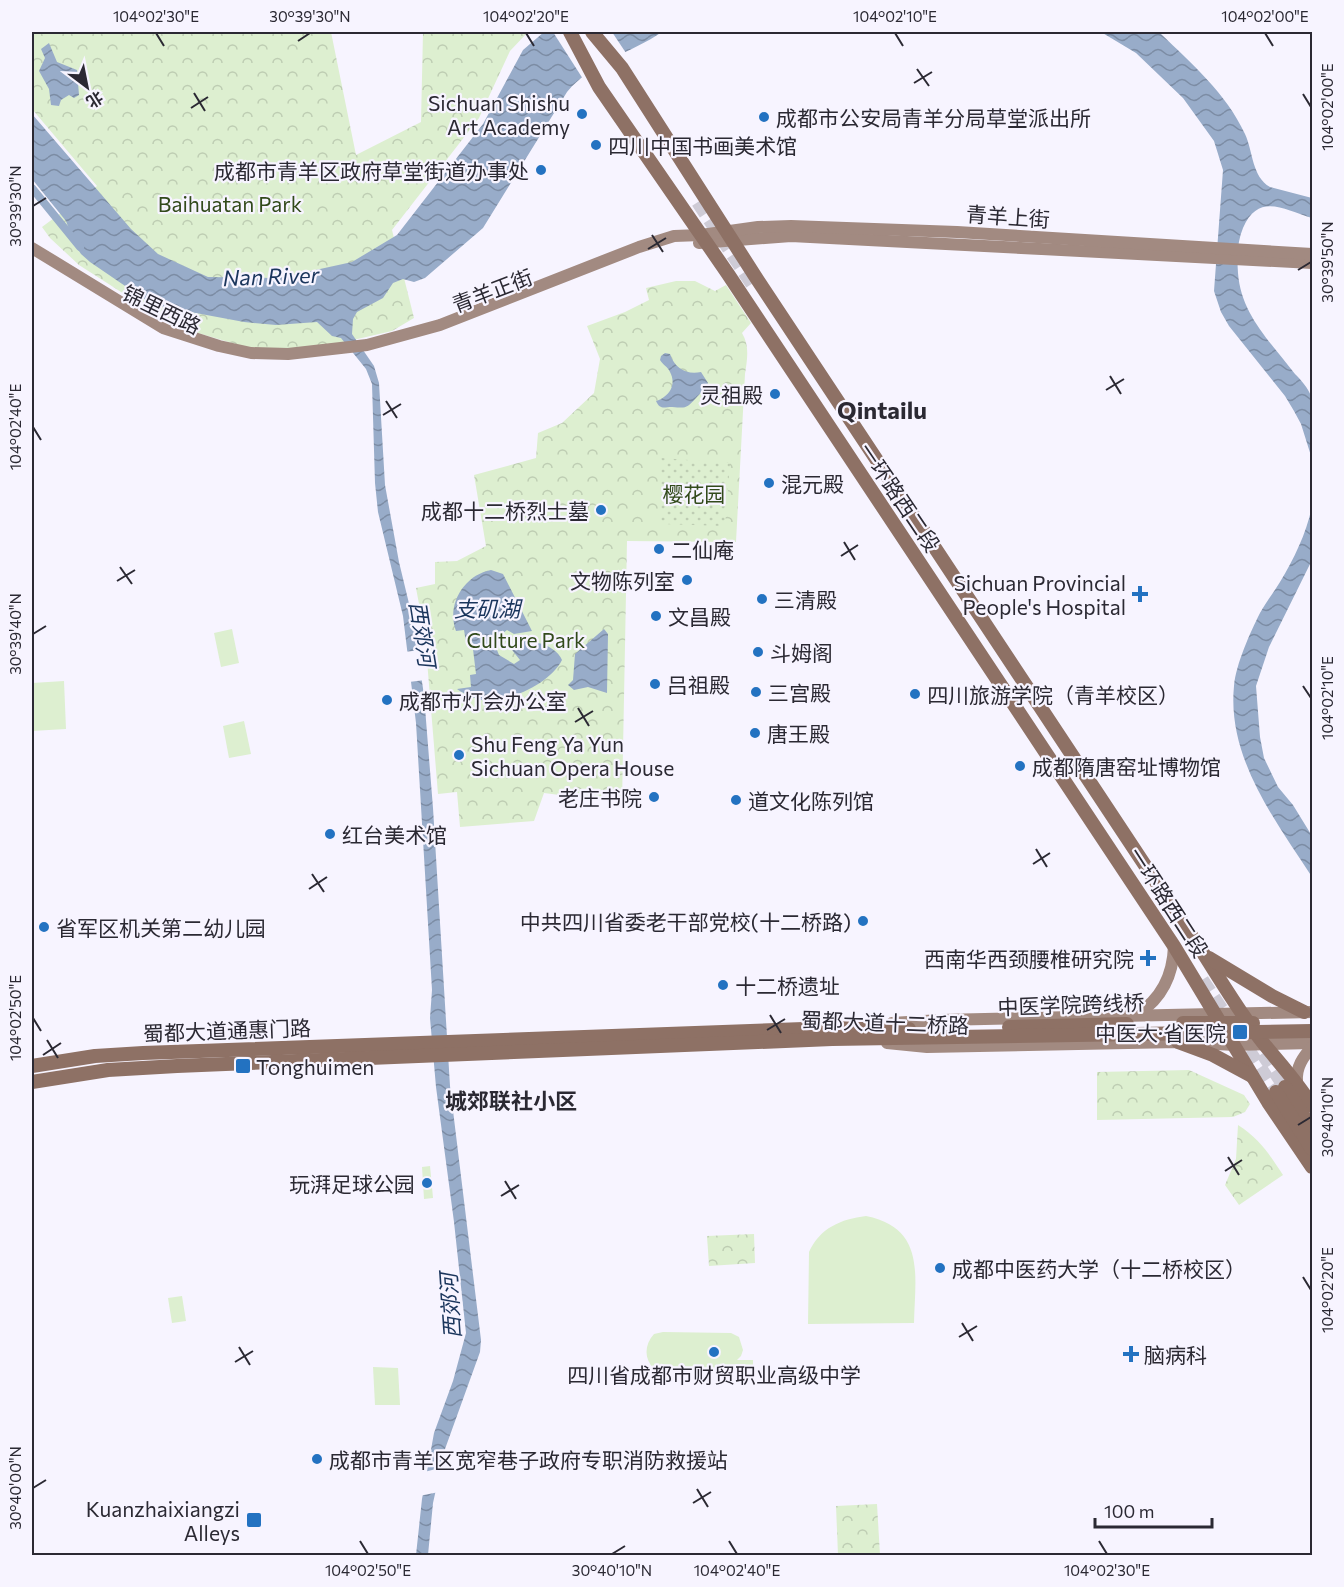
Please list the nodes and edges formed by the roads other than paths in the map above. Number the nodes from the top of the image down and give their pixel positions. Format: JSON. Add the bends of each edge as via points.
{"nodes":[{"id":1,"x":592,"y":32,"type":"edge"},
{"id":2,"x":573,"y":36,"type":"edge"},
{"id":3,"x":606,"y":71,"type":"junction"},
{"id":4,"x":694,"y":205,"type":"tunnel mouth"},
{"id":5,"x":729,"y":236,"type":"junction"},
{"id":6,"x":704,"y":239,"type":"junction"},
{"id":7,"x":32,"y":248,"type":"edge"},
{"id":8,"x":1244,"y":254,"type":"junction"},
{"id":9,"x":1312,"y":254,"type":"edge"},
{"id":10,"x":32,"y":256,"type":"edge"},
{"id":11,"x":1312,"y":263,"type":"edge"},
{"id":12,"x":288,"y":358,"type":"junction"},
{"id":13,"x":1174,"y":946,"type":"junction"},
{"id":14,"x":1205,"y":956,"type":"junction"},
{"id":15,"x":1241,"y":1013,"type":"junction"},
{"id":16,"x":1217,"y":1014,"type":"junction"},
{"id":17,"x":1134,"y":1016,"type":"junction"},
{"id":18,"x":1310,"y":1016,"type":"edge"},
{"id":19,"x":1312,"y":1031,"type":"edge"},
{"id":20,"x":832,"y":1034,"type":"junction"},
{"id":21,"x":938,"y":1034,"type":"junction"},
{"id":22,"x":1178,"y":1042,"type":"junction"},
{"id":23,"x":1234,"y":1045,"type":"junction"},
{"id":24,"x":1265,"y":1045,"type":"junction"},
{"id":25,"x":1312,"y":1045,"type":"edge"},
{"id":26,"x":425,"y":1049,"type":"junction"},
{"id":27,"x":36,"y":1067,"type":"edge"},
{"id":28,"x":1252,"y":1076,"type":"junction"},
{"id":29,"x":32,"y":1082,"type":"edge"},
{"id":30,"x":1281,"y":1091,"type":"junction"},
{"id":31,"x":1312,"y":1106,"type":"edge"},
{"id":32,"x":1312,"y":1129,"type":"edge"},
{"id":33,"x":1312,"y":1149,"type":"edge"},
{"id":34,"x":1312,"y":1167,"type":"edge"}],
"edges":[{"from":1,"to":3,"type":"main road"},
{"from":2,"to":3,"type":"main road"},
{"from":3,"to":4,"type":"main road"},
{"from":3,"to":5,"type":"main road","name":"一环路西二段"},
{"from":3,"to":6,"type":"main road","name":"一环路西二段"},
{"from":5,"to":6,"type":"main road","name":"青羊上街"},
{"from":5,"to":8,"type":"main road","name":"青羊上街"},
{"from":5,"to":14,"type":"main road","name":"一环路西二段"},
{"from":6,"to":12,"type":"main road","name":"青羊正街","via":[[674,236],[639,247],[440,325],[368,348]]},
{"from":6,"to":13,"type":"main road","name":"一环路西二段"},
{"from":7,"to":12,"type":"main road","name":"锦里西路","via":[[163,328],[219,346]]},
{"from":8,"to":9,"type":"main road","name":"青羊上街"},
{"from":8,"to":11,"type":"main road","name":"青羊上街"},
{"from":10,"to":12,"type":"main road","name":"锦里西路","via":[[172,338],[255,361]]},
{"from":13,"to":16,"type":"main road","name":"一环路西二段"},
{"from":13,"to":17,"type":"main road","via":[[1173,965],[1156,999]]},
{"from":14,"to":15,"type":"main road","name":"一环路西二段"},
{"from":14,"to":18,"type":"main road"},
{"from":15,"to":16,"type":"main road","name":"蜀都大道十二桥路"},
{"from":15,"to":18,"type":"main road","name":"蜀都大道十二桥路"},
{"from":15,"to":24,"type":"main road","name":"一环路西二段"},
{"from":16,"to":17,"type":"main road","name":"蜀都大道十二桥路"},
{"from":16,"to":23,"type":"main road","name":"一环路西二段"},
{"from":17,"to":20,"type":"main road","name":"蜀都大道十二桥路","via":[[940,1020]]},
{"from":18,"to":21,"type":"main road","name":"中医学院跨线桥"},
{"from":19,"to":21,"type":"main road","name":"中医学院跨线桥"},
{"from":20,"to":21,"type":"main road","name":"中医学院跨线桥"},
{"from":20,"to":22,"type":"main road","name":"蜀都大道十二桥路","via":[[927,1047]]},
{"from":20,"to":26,"type":"main road","name":"蜀都大道十二桥路"},
{"from":22,"to":23,"type":"main road","name":"蜀都大道十二桥路"},
{"from":22,"to":28,"type":"main road","via":[[1214,1055]]},
{"from":23,"to":24,"type":"main road","name":"蜀都大道十二桥路"},
{"from":23,"to":28,"type":"main road","name":"一环路西二段"},
{"from":24,"to":25,"type":"main road","name":"蜀都大道十二桥路"},
{"from":24,"to":30,"type":"main road","name":"一环路西二段"},
{"from":25,"to":30,"type":"main road"},
{"from":26,"to":27,"type":"main road","name":"蜀都大道通惠门路","via":[[143,1053],[95,1056]]},
{"from":26,"to":29,"type":"main road","name":"蜀都大道通惠门路","via":[[108,1070]]},
{"from":28,"to":30,"type":"main road","name":"一环路西二段"},
{"from":30,"to":31,"type":"main road"},
{"from":30,"to":32,"type":"main road"},
{"from":30,"to":33,"type":"main road"},
{"from":30,"to":34,"type":"main road"}]}
